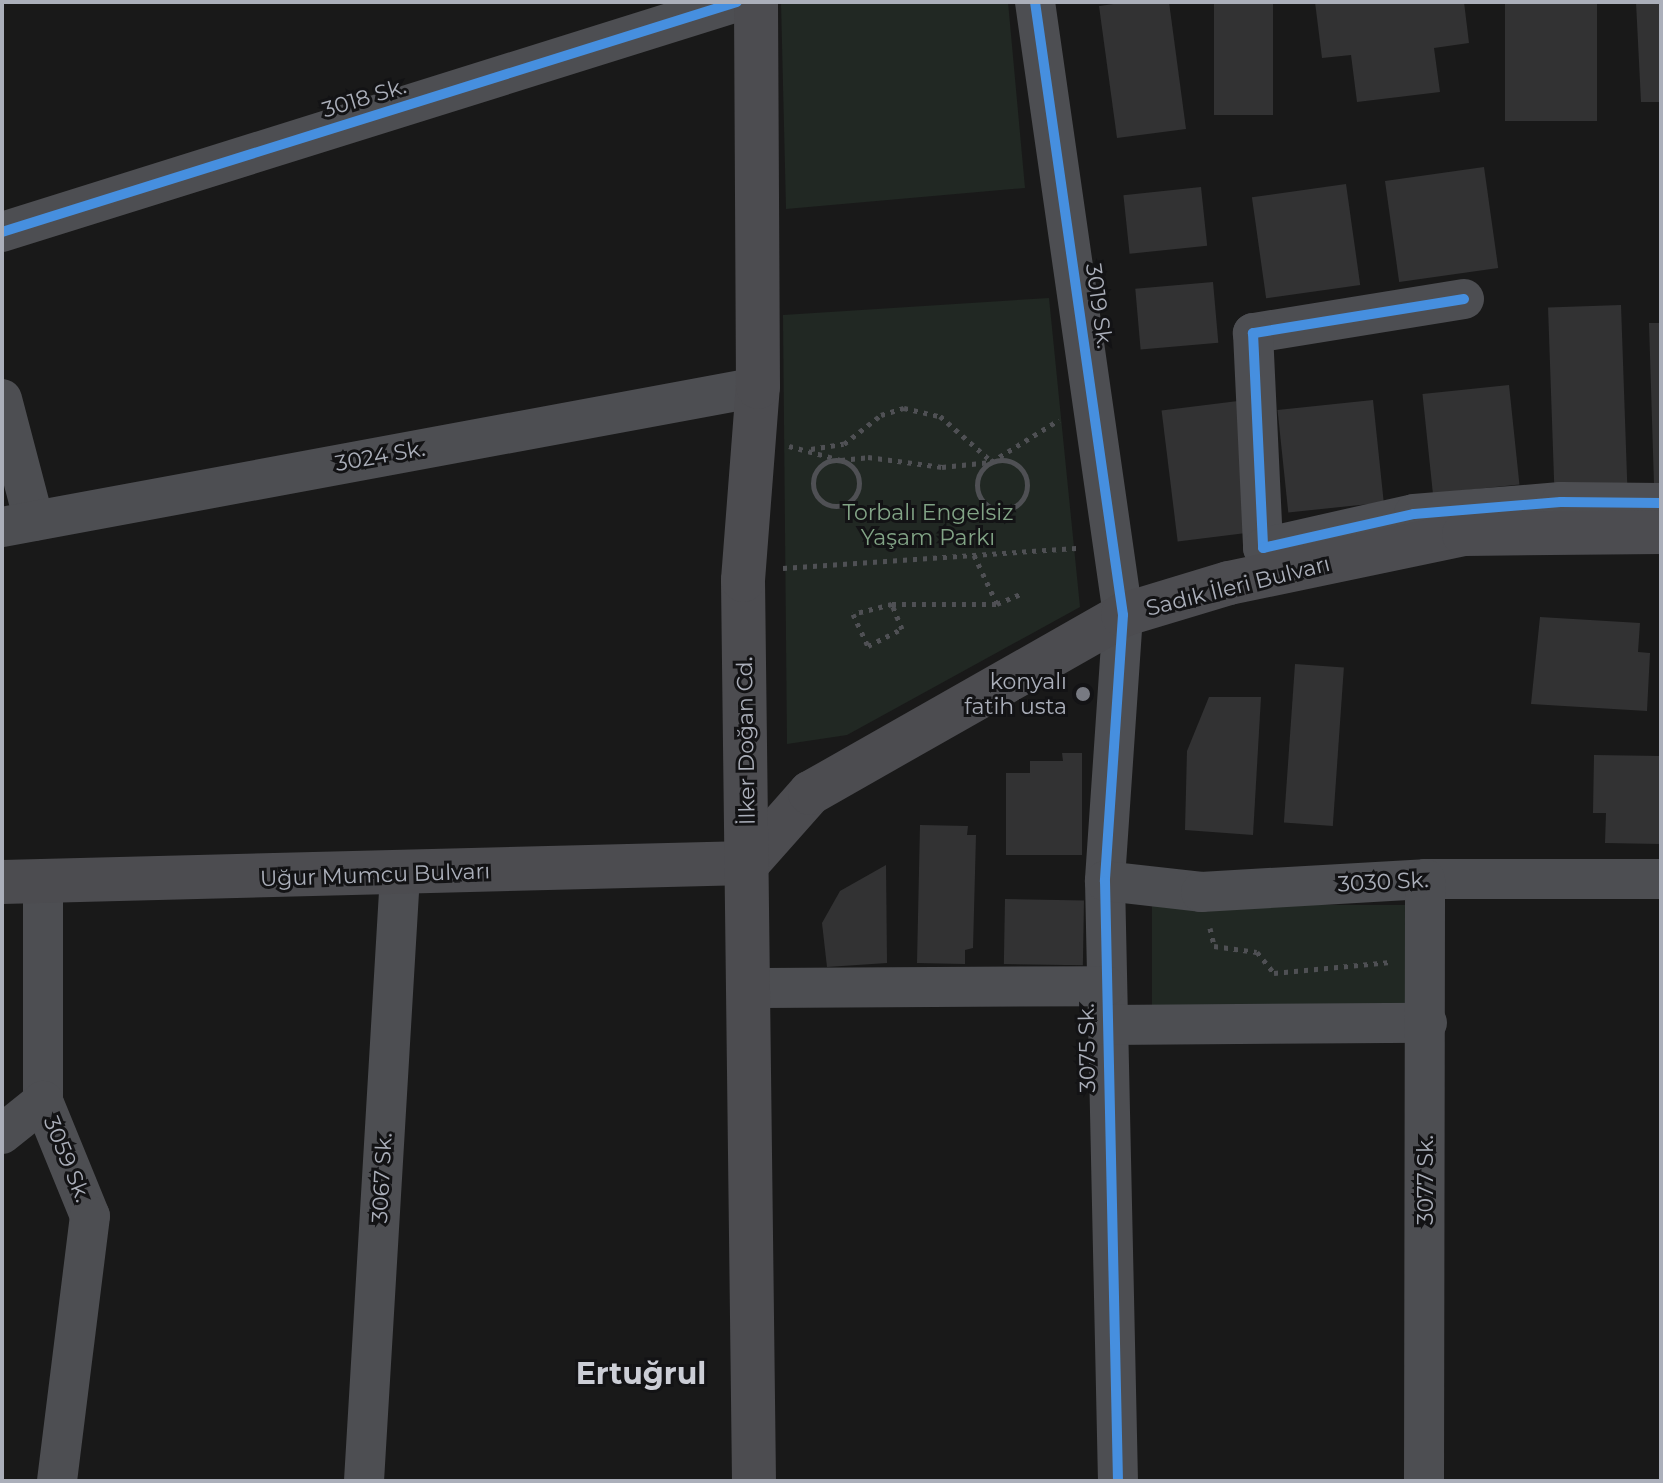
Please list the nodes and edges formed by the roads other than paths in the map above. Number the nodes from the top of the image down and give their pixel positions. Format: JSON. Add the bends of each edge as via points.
{"nodes":[{"id":1,"x":737,"y":2,"type":"edge"},
{"id":2,"x":756,"y":2,"type":"edge"},
{"id":3,"x":1035,"y":2,"type":"edge"},
{"id":4,"x":2,"y":232,"type":"edge"},
{"id":5,"x":1464,"y":299,"type":"dead end"},
{"id":6,"x":758,"y":387,"type":"junction"},
{"id":7,"x":2,"y":399,"type":"edge"},
{"id":8,"x":1661,"y":503,"type":"edge"},
{"id":9,"x":18,"y":524,"type":"edge"},
{"id":10,"x":1661,"y":532,"type":"edge"},
{"id":11,"x":1123,"y":615,"type":"junction"},
{"id":12,"x":748,"y":863,"type":"junction"},
{"id":13,"x":400,"y":875,"type":"junction"},
{"id":14,"x":1425,"y":879,"type":"junction"},
{"id":15,"x":1661,"y":879,"type":"edge"},
{"id":16,"x":1105,"y":881,"type":"junction"},
{"id":17,"x":22,"y":882,"type":"edge"},
{"id":18,"x":748,"y":988,"type":"junction"},
{"id":19,"x":1106,"y":1005,"type":"junction"},
{"id":20,"x":1427,"y":1023,"type":"junction"},
{"id":21,"x":43,"y":1101,"type":"junction"},
{"id":22,"x":2,"y":1134,"type":"edge"},
{"id":23,"x":57,"y":1481,"type":"edge"},
{"id":24,"x":364,"y":1481,"type":"edge"},
{"id":25,"x":754,"y":1481,"type":"edge"},
{"id":26,"x":1118,"y":1481,"type":"edge"},
{"id":27,"x":1424,"y":1481,"type":"edge"}],
"edges":[{"from":1,"to":4,"type":"street","name":"3018 Sk."},
{"from":2,"to":6,"type":"main road","name":"İlker Doğan Cd."},
{"from":3,"to":11,"type":"street","name":"3019 Sk."},
{"from":5,"to":8,"type":"street","via":[[1253,333],[1263,548],[1414,514],[1561,502]]},
{"from":6,"to":9,"type":"street","name":"3024 Sk."},
{"from":6,"to":12,"type":"main road","name":"İlker Doğan Cd.","via":[[743,571]]},
{"from":7,"to":9,"type":"street"},
{"from":10,"to":11,"type":"main road","name":"Sadık İleri Bulvarı","via":[[1464,534],[1229,583]]},
{"from":11,"to":12,"type":"main road","name":"Sadık İleri Bulvarı","via":[[810,793]]},
{"from":11,"to":16,"type":"street","name":"3075 Sk."},
{"from":12,"to":13,"type":"main road","name":"Uğur Mumcu Bulvarı"},
{"from":12,"to":18,"type":"main road","name":"İlker Doğan Cd."},
{"from":13,"to":17,"type":"main road","name":"Uğur Mumcu Bulvarı"},
{"from":13,"to":24,"type":"street","name":"3067 Sk."},
{"from":14,"to":15,"type":"street","name":"3030 Sk."},
{"from":14,"to":16,"type":"street","name":"3030 Sk.","via":[[1201,892]]},
{"from":14,"to":20,"type":"street","name":"3077 Sk."},
{"from":16,"to":19,"type":"street","name":"3075 Sk."},
{"from":17,"to":21,"type":"street","name":"3059 Sk."},
{"from":18,"to":19,"type":"street"},
{"from":18,"to":25,"type":"main road","name":"İlker Doğan Cd."},
{"from":19,"to":20,"type":"street"},
{"from":19,"to":26,"type":"street","name":"3075 Sk."},
{"from":20,"to":27,"type":"street","name":"3077 Sk."},
{"from":21,"to":22,"type":"street","via":[[15,1130]]},
{"from":21,"to":23,"type":"street","name":"3059 Sk.","via":[[90,1216]]}]}
